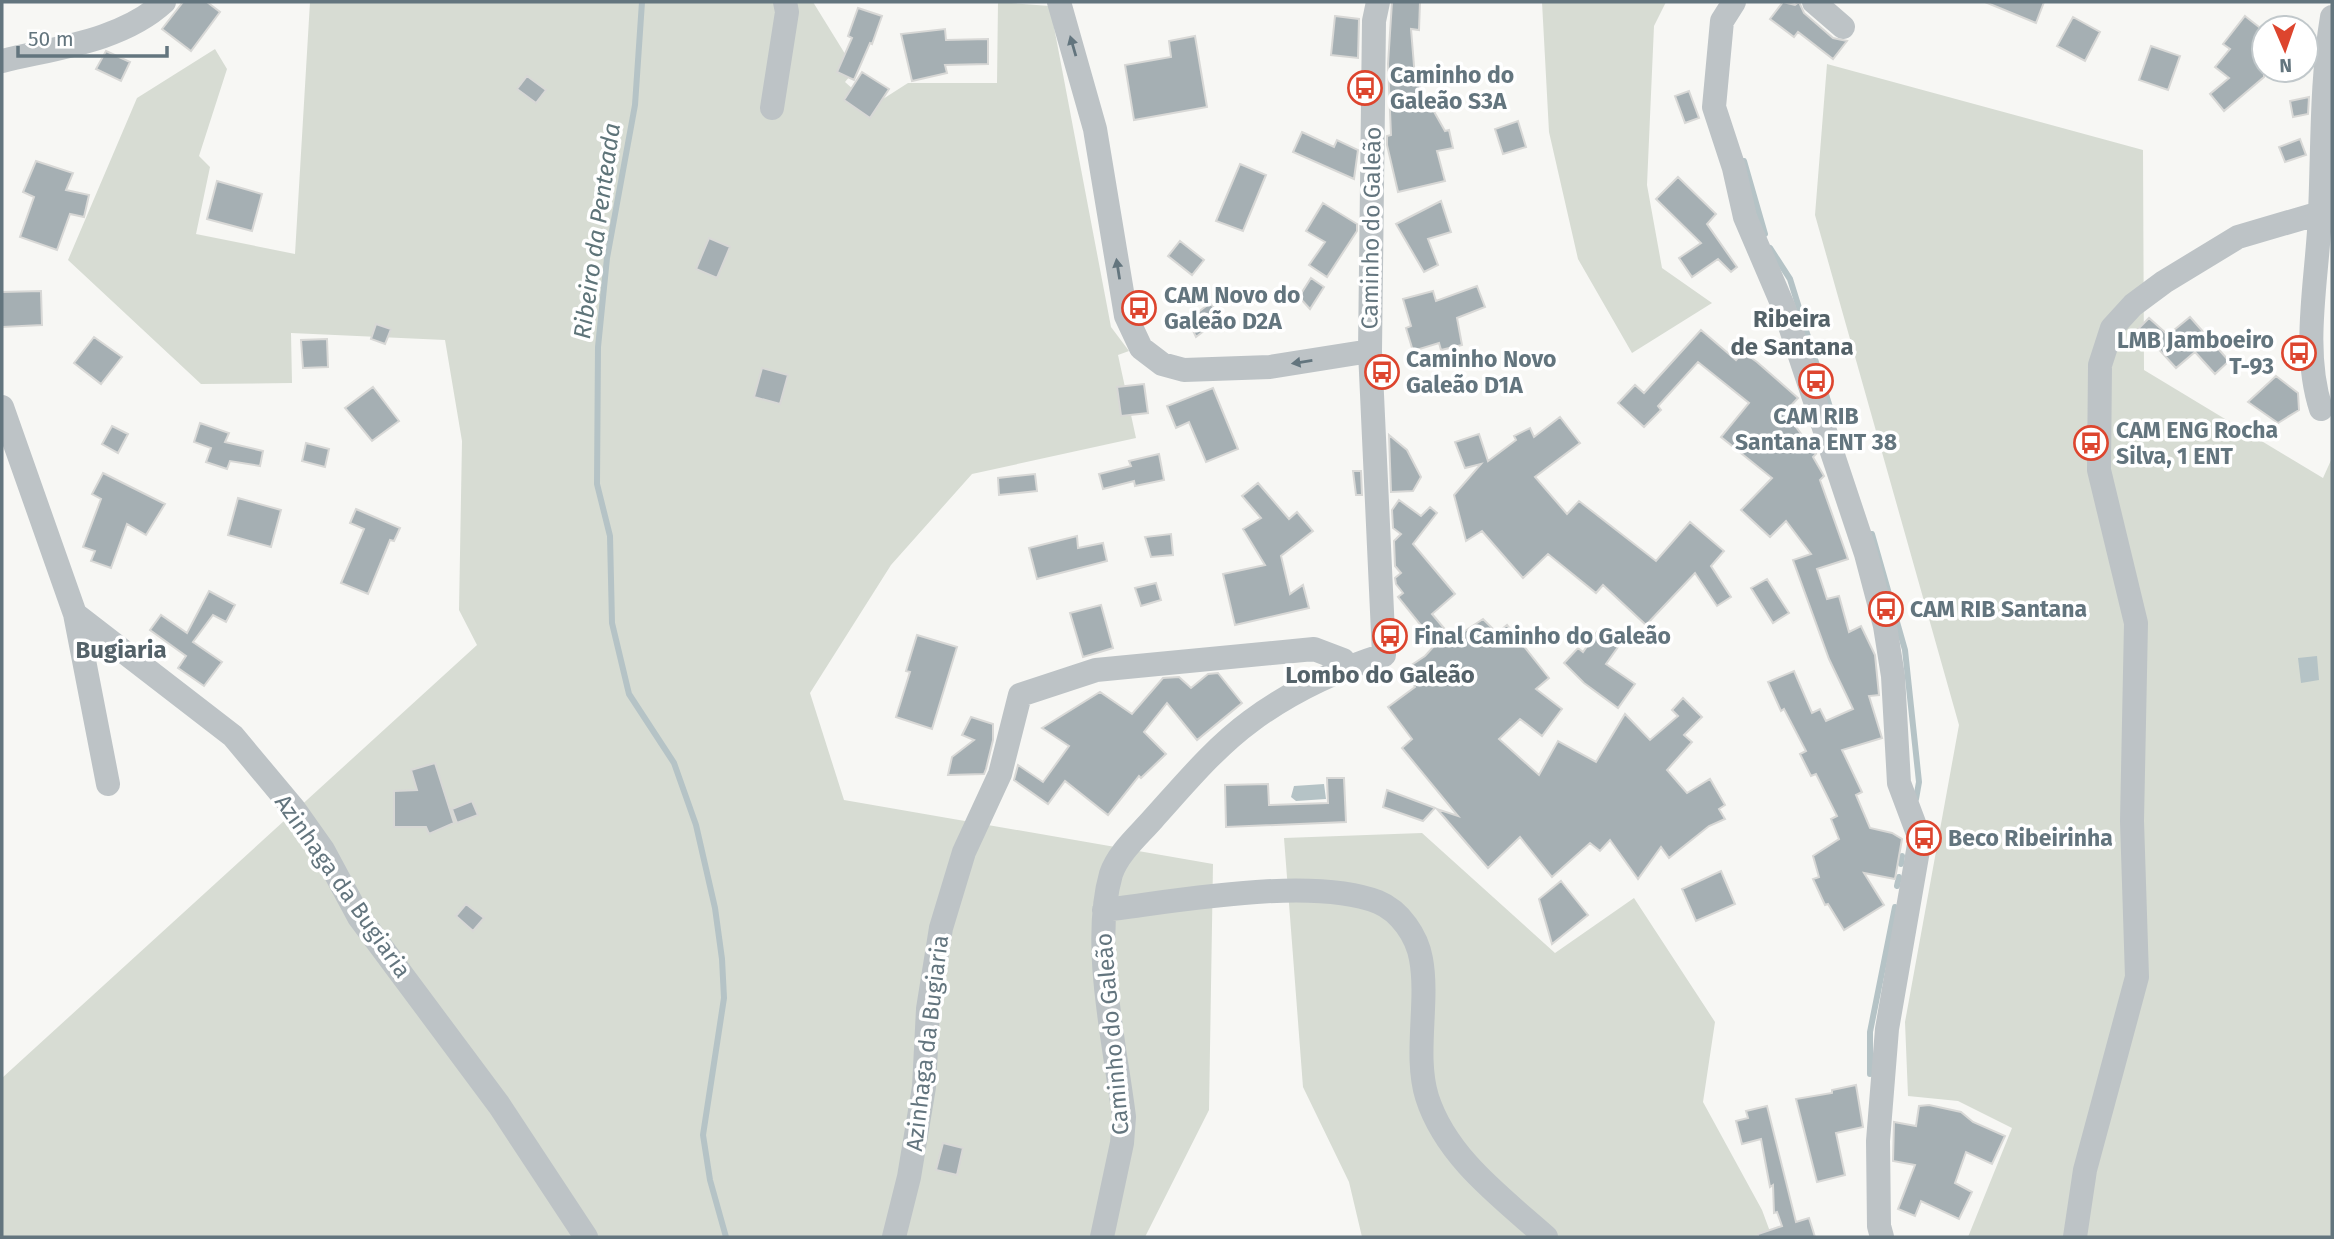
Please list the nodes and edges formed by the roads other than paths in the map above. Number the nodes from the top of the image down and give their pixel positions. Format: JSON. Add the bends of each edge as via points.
{"nodes":[{"id":1,"x":164,"y":2,"type":"edge"},
{"id":2,"x":785,"y":2,"type":"edge"},
{"id":3,"x":1059,"y":2,"type":"edge"},
{"id":4,"x":1378,"y":2,"type":"edge"},
{"id":5,"x":1734,"y":2,"type":"edge"},
{"id":6,"x":1814,"y":2,"type":"edge"},
{"id":7,"x":2332,"y":17,"type":"edge"},
{"id":8,"x":1843,"y":27,"type":"dead end"},
{"id":9,"x":2,"y":61,"type":"edge"},
{"id":10,"x":772,"y":108,"type":"dead end"},
{"id":11,"x":2320,"y":213,"type":"junction"},
{"id":12,"x":1370,"y":351,"type":"junction"},
{"id":13,"x":2,"y":407,"type":"edge"},
{"id":14,"x":2321,"y":409,"type":"dead end"},
{"id":15,"x":75,"y":614,"type":"junction"},
{"id":16,"x":1346,"y":667,"type":"junction"},
{"id":17,"x":108,"y":784,"type":"dead end"},
{"id":18,"x":1104,"y":909,"type":"junction"},
{"id":19,"x":586,"y":1237,"type":"edge"},
{"id":20,"x":894,"y":1237,"type":"edge"},
{"id":21,"x":1102,"y":1237,"type":"edge"},
{"id":22,"x":1546,"y":1237,"type":"edge"},
{"id":23,"x":1882,"y":1237,"type":"edge"},
{"id":24,"x":2075,"y":1237,"type":"edge"}],
"edges":[{"from":1,"to":9,"type":"street","via":[[126,26],[86,41]]},
{"from":2,"to":10,"type":"street"},
{"from":12,"to":3,"type":"street","one_way":true,"via":[[1269,367],[1184,370],[1162,365],[1141,348],[1126,316],[1095,129]]},
{"from":4,"to":12,"type":"street","name":"Caminho do Galeão","via":[[1373,35]]},
{"from":5,"to":23,"type":"street","via":[[1722,20],[1714,107],[1745,217],[1784,308],[1866,554],[1885,626],[1899,783],[1920,839],[1887,1029],[1878,1141]]},
{"from":6,"to":8,"type":"street"},
{"from":7,"to":11,"type":"street","via":[[2322,95]]},
{"from":11,"to":14,"type":"street","via":[[2312,348],[2313,383]]},
{"from":11,"to":24,"type":"street","via":[[2238,237],[2164,282],[2112,328],[2100,365],[2099,470],[2136,623],[2132,821],[2137,977],[2085,1170]]},
{"from":12,"to":16,"type":"street","name":"Caminho do Galeão","via":[[1384,655]]},
{"from":13,"to":15,"type":"street"},
{"from":15,"to":17,"type":"street"},
{"from":15,"to":19,"type":"street","name":"Azinhaga da Bugiaria","via":[[233,736],[294,809],[323,850],[359,917],[499,1105]]},
{"from":16,"to":18,"type":"street","name":"Caminho do Galeão","via":[[1251,720],[1227,741],[1127,849],[1112,871]]},
{"from":16,"to":20,"type":"street","name":"Azinhaga da Bugiaria","via":[[1343,660],[1314,649],[1096,670],[1020,695],[1000,774],[964,852],[941,928],[928,1009],[924,1087]]},
{"from":18,"to":21,"type":"street","name":"Caminho do Galeão","via":[[1104,957],[1124,1116]]},
{"from":18,"to":22,"type":"street","via":[[1318,891],[1345,892],[1381,903],[1408,925],[1421,958],[1426,1095],[1442,1130],[1492,1190]]}]}
